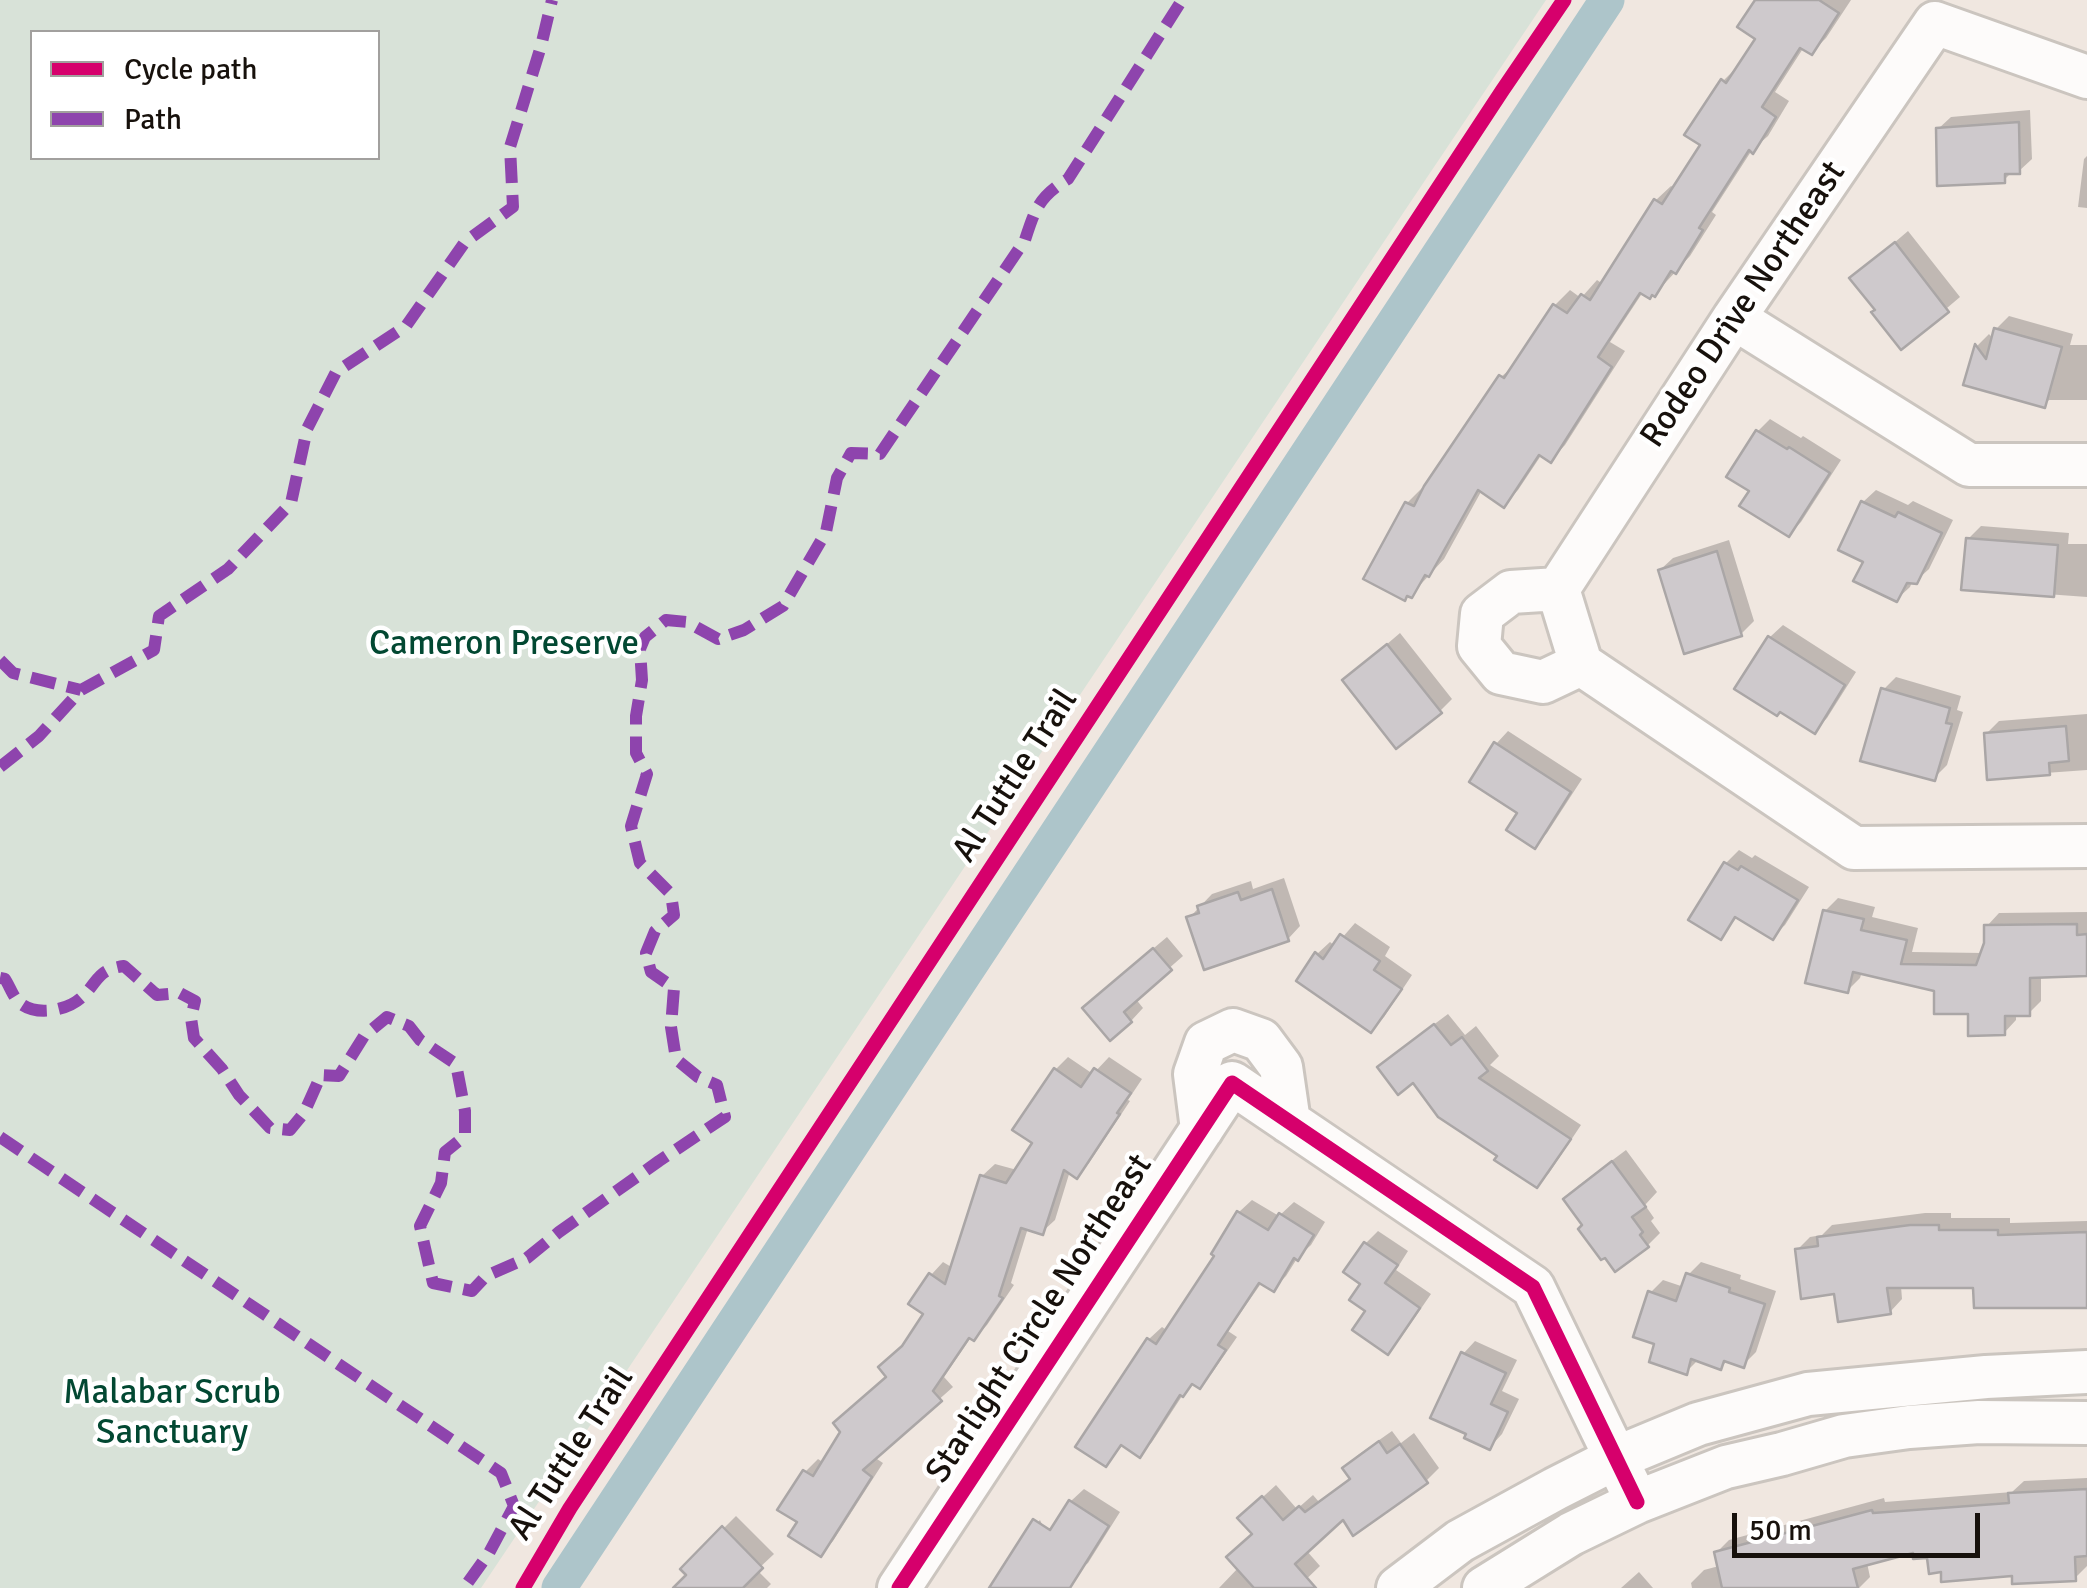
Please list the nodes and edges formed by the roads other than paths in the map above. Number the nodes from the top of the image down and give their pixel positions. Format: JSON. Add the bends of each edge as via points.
{"nodes":[{"id":1,"x":1932,"y":12,"type":"edge"},
{"id":2,"x":2087,"y":77,"type":"edge"},
{"id":3,"x":1734,"y":318,"type":"junction"},
{"id":4,"x":2087,"y":465,"type":"edge"},
{"id":5,"x":1558,"y":589,"type":"junction"},
{"id":6,"x":1581,"y":664,"type":"junction"},
{"id":7,"x":2087,"y":846,"type":"edge"},
{"id":8,"x":1289,"y":1122,"type":"junction"},
{"id":9,"x":1202,"y":1128,"type":"junction"},
{"id":10,"x":2084,"y":1372,"type":"edge"},
{"id":11,"x":2084,"y":1423,"type":"edge"},
{"id":12,"x":1616,"y":1458,"type":"junction"},
{"id":13,"x":1637,"y":1502,"type":"junction"},
{"id":14,"x":898,"y":1588,"type":"edge"},
{"id":15,"x":1398,"y":1588,"type":"edge"},
{"id":16,"x":1484,"y":1588,"type":"edge"}],
"edges":[{"from":1,"to":2,"type":"street"},
{"from":1,"to":3,"type":"street","name":"Rodeo Drive Northeast"},
{"from":3,"to":4,"type":"street","via":[[1969,464]]},
{"from":3,"to":5,"type":"street","name":"Rodeo Drive Northeast"},
{"from":5,"to":6,"type":"street"},
{"from":5,"to":6,"type":"street","via":[[1511,592],[1482,614],[1479,646],[1501,673],[1543,682]]},
{"from":6,"to":7,"type":"street","via":[[1854,848]]},
{"from":8,"to":9,"type":"street","name":"Starlight Circle Northeast","via":[[1232,1083]]},
{"from":8,"to":9,"type":"street","via":[[1281,1066],[1261,1040],[1233,1030],[1206,1043],[1195,1074]]},
{"from":8,"to":12,"type":"street","via":[[1532,1287]]},
{"from":9,"to":14,"type":"street","name":"Starlight Circle Northeast"},
{"from":10,"to":11,"type":"street"},
{"from":10,"to":12,"type":"street","via":[[1808,1394],[1698,1424]]},
{"from":11,"to":13,"type":"street","via":[[1978,1422],[1844,1436],[1726,1466]]},
{"from":12,"to":13,"type":"street"},
{"from":12,"to":15,"type":"street","via":[[1460,1541]]},
{"from":13,"to":16,"type":"street"}]}
